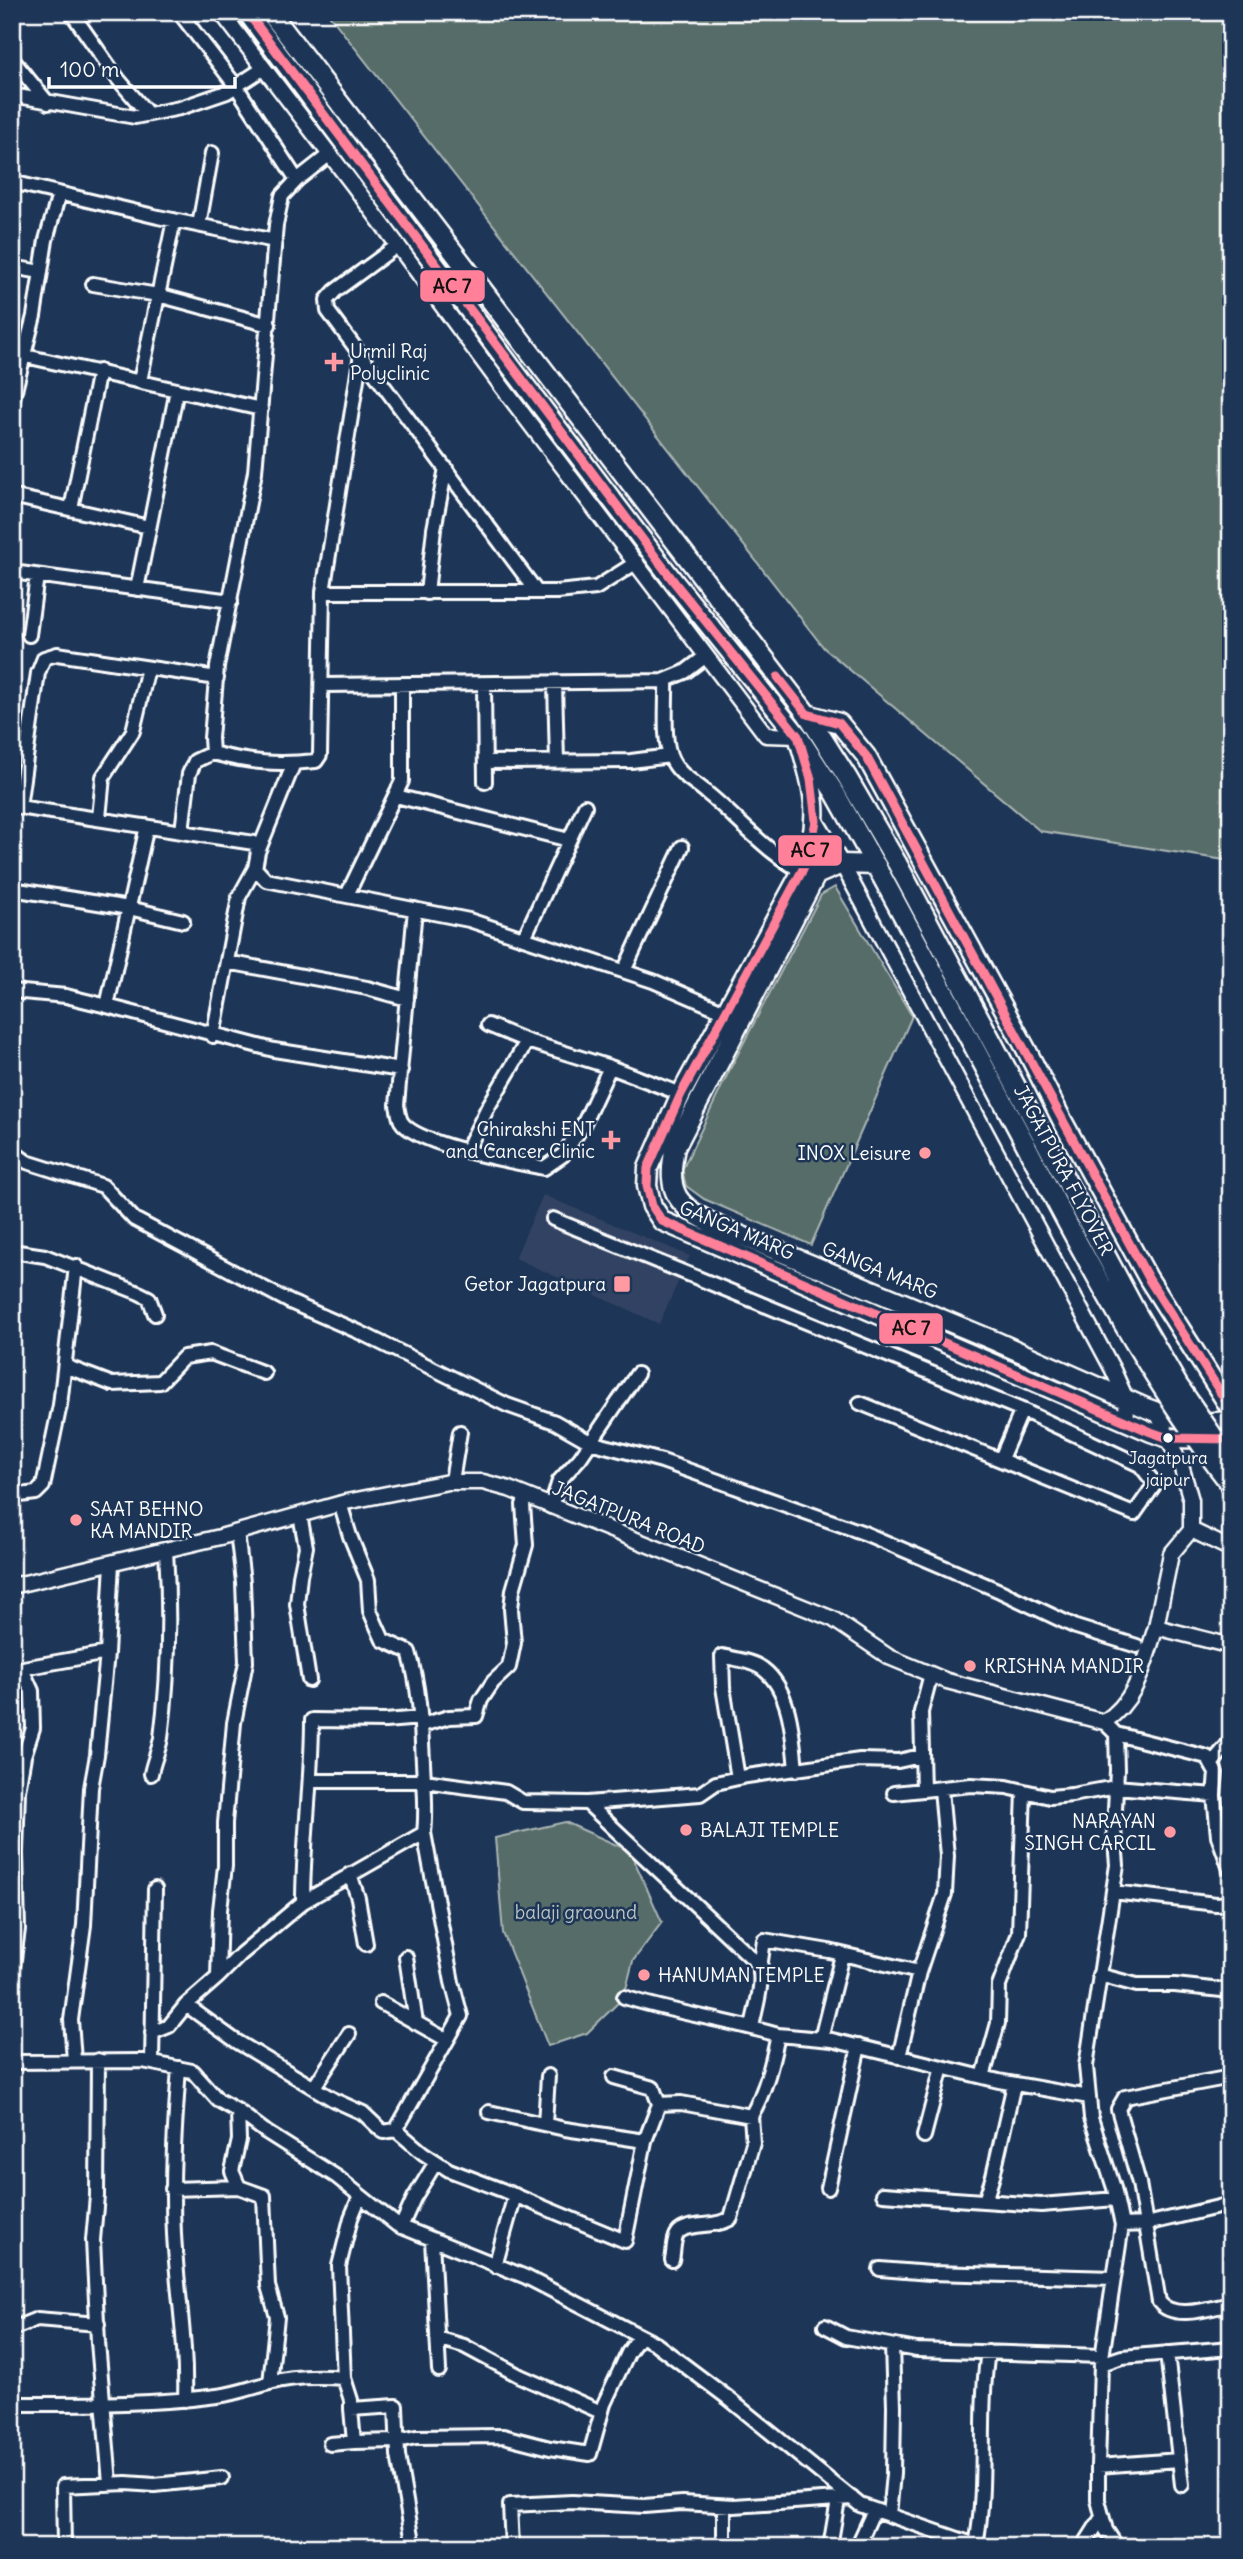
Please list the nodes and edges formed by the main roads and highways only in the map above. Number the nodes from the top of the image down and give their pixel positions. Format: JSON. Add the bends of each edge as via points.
{"nodes":[{"id":1,"x":247,"y":12,"type":"edge"},
{"id":2,"x":270,"y":12,"type":"edge"},
{"id":3,"x":807,"y":714,"type":"junction"},
{"id":4,"x":797,"y":736,"type":"junction"},
{"id":5,"x":878,"y":870,"type":"junction"},
{"id":6,"x":809,"y":873,"type":"junction"},
{"id":7,"x":733,"y":1016,"type":"junction"},
{"id":8,"x":1227,"y":1417,"type":"edge"},
{"id":9,"x":1231,"y":1439,"type":"edge"},
{"id":10,"x":1231,"y":1462,"type":"edge"},
{"id":11,"x":1231,"y":1485,"type":"edge"}],
"edges":[{"from":1,"to":4,"type":"main road","name":"JAGATPURA FLYOVER","via":[[500,353]]},
{"from":2,"to":3,"type":"main road","name":"JAGATPURA FLYOVER"},
{"from":3,"to":8,"type":"main road","via":[[839,723],[866,756]]},
{"from":3,"to":10,"type":"main road","name":"JAGATPURA FLYOVER","bridge":true,"via":[[897,863],[1136,1312],[1178,1385]]},
{"from":4,"to":5,"type":"main road","name":"JAGATPURA FLYOVER"},
{"from":4,"to":6,"type":"main road","via":[[816,821]]},
{"from":5,"to":6,"type":"main road","via":[[842,864]]},
{"from":5,"to":11,"type":"main road","name":"JAGATPURA FLYOVER","bridge":true,"via":[[1134,1343]]},
{"from":6,"to":7,"type":"main road","name":"GANGA MARG"},
{"from":7,"to":8,"type":"main road","name":"GANGA MARG","via":[[675,1148],[674,1193],[691,1213],[1157,1412],[1171,1417]]},
{"from":7,"to":9,"type":"main road","name":"GANGA MARG","via":[[681,1094],[648,1168],[652,1206],[662,1221],[1127,1422],[1168,1437]]},
{"from":8,"to":9,"type":"main road"}]}
